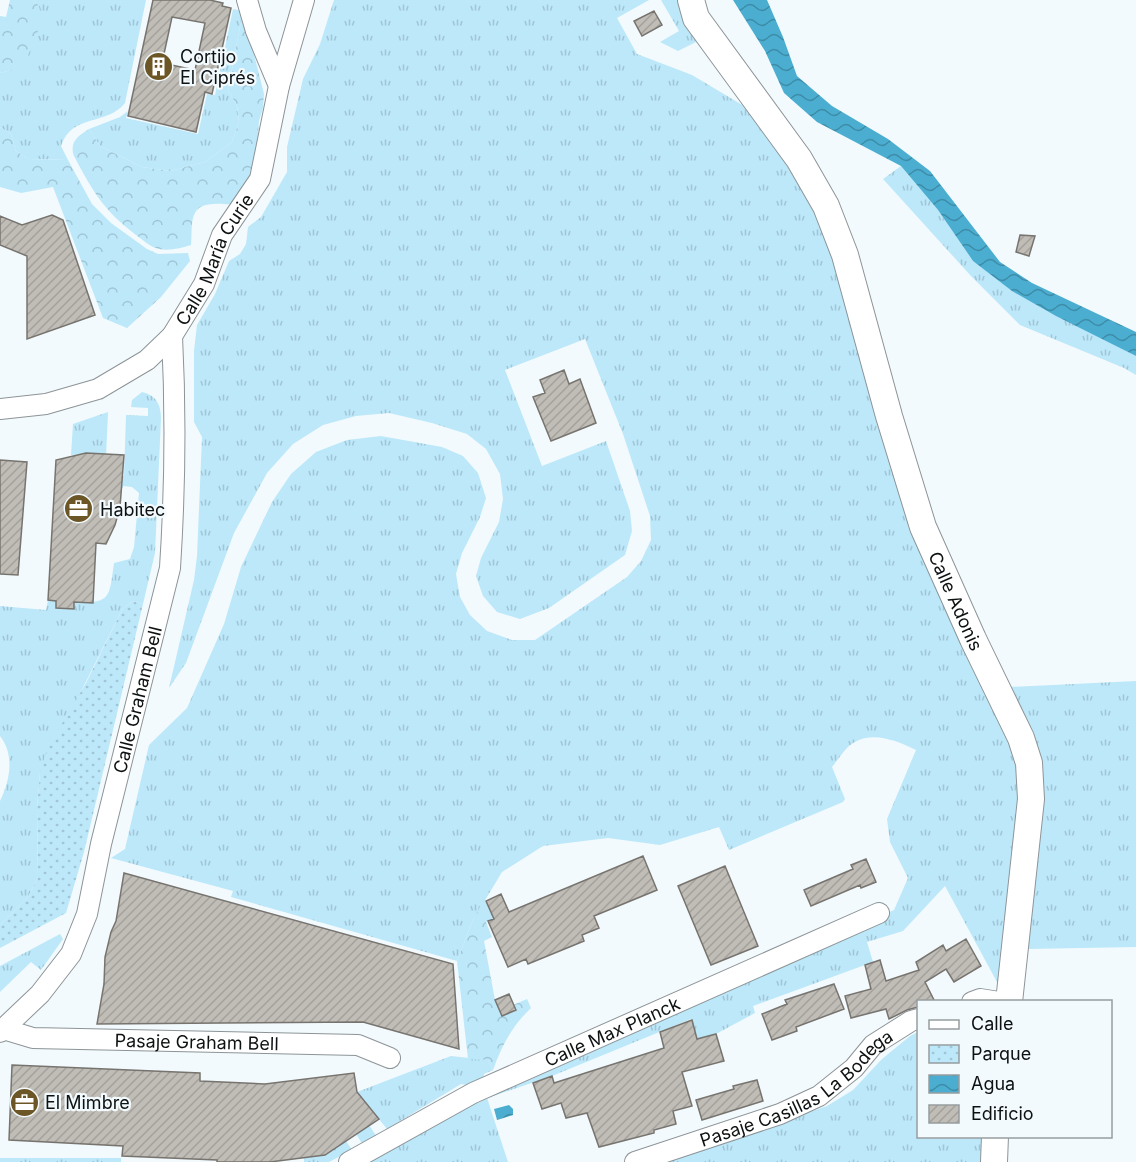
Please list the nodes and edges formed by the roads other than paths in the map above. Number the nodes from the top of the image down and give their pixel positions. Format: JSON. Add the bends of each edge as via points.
{"nodes":[{"id":1,"x":247,"y":0,"type":"edge"},
{"id":2,"x":304,"y":0,"type":"edge"},
{"id":3,"x":691,"y":0,"type":"edge"},
{"id":4,"x":279,"y":86,"type":"junction"},
{"id":5,"x":172,"y":336,"type":"junction"},
{"id":6,"x":0,"y":410,"type":"edge"},
{"id":7,"x":879,"y":913,"type":"dead end"},
{"id":8,"x":1009,"y":1000,"type":"edge"},
{"id":9,"x":917,"y":1019,"type":"edge"},
{"id":10,"x":2,"y":1030,"type":"edge"},
{"id":11,"x":390,"y":1058,"type":"dead end"},
{"id":12,"x":995,"y":1138,"type":"edge"},
{"id":13,"x":350,"y":1162,"type":"edge"},
{"id":14,"x":635,"y":1162,"type":"edge"},
{"id":15,"x":994,"y":1162,"type":"edge"}],
"edges":[{"from":1,"to":4,"type":"street"},
{"from":2,"to":4,"type":"street","name":"Calle María Curie"},
{"from":3,"to":8,"type":"main road","name":"Calle Adonis","via":[[696,18],[799,159],[826,206],[845,255],[923,527],[1029,763],[1031,799]]},
{"from":4,"to":5,"type":"street","name":"Calle María Curie","via":[[260,179],[222,235],[204,284]]},
{"from":5,"to":6,"type":"street","name":"Calle María Curie","via":[[147,360],[98,389],[46,404]]},
{"from":5,"to":10,"type":"street","name":"Calle Graham Bell","via":[[175,402],[170,568],[87,914],[71,954],[40,994]]},
{"from":7,"to":13,"type":"street","name":"Calle Max Planck","via":[[473,1093]]},
{"from":9,"to":14,"type":"street","name":"Pasaje Casillas La Bodega","via":[[873,1046],[854,1068],[819,1096],[780,1114]]},
{"from":10,"to":11,"type":"street","name":"Pasaje Graham Bell","via":[[33,1038],[358,1045]]},
{"from":12,"to":15,"type":"main road"}]}
